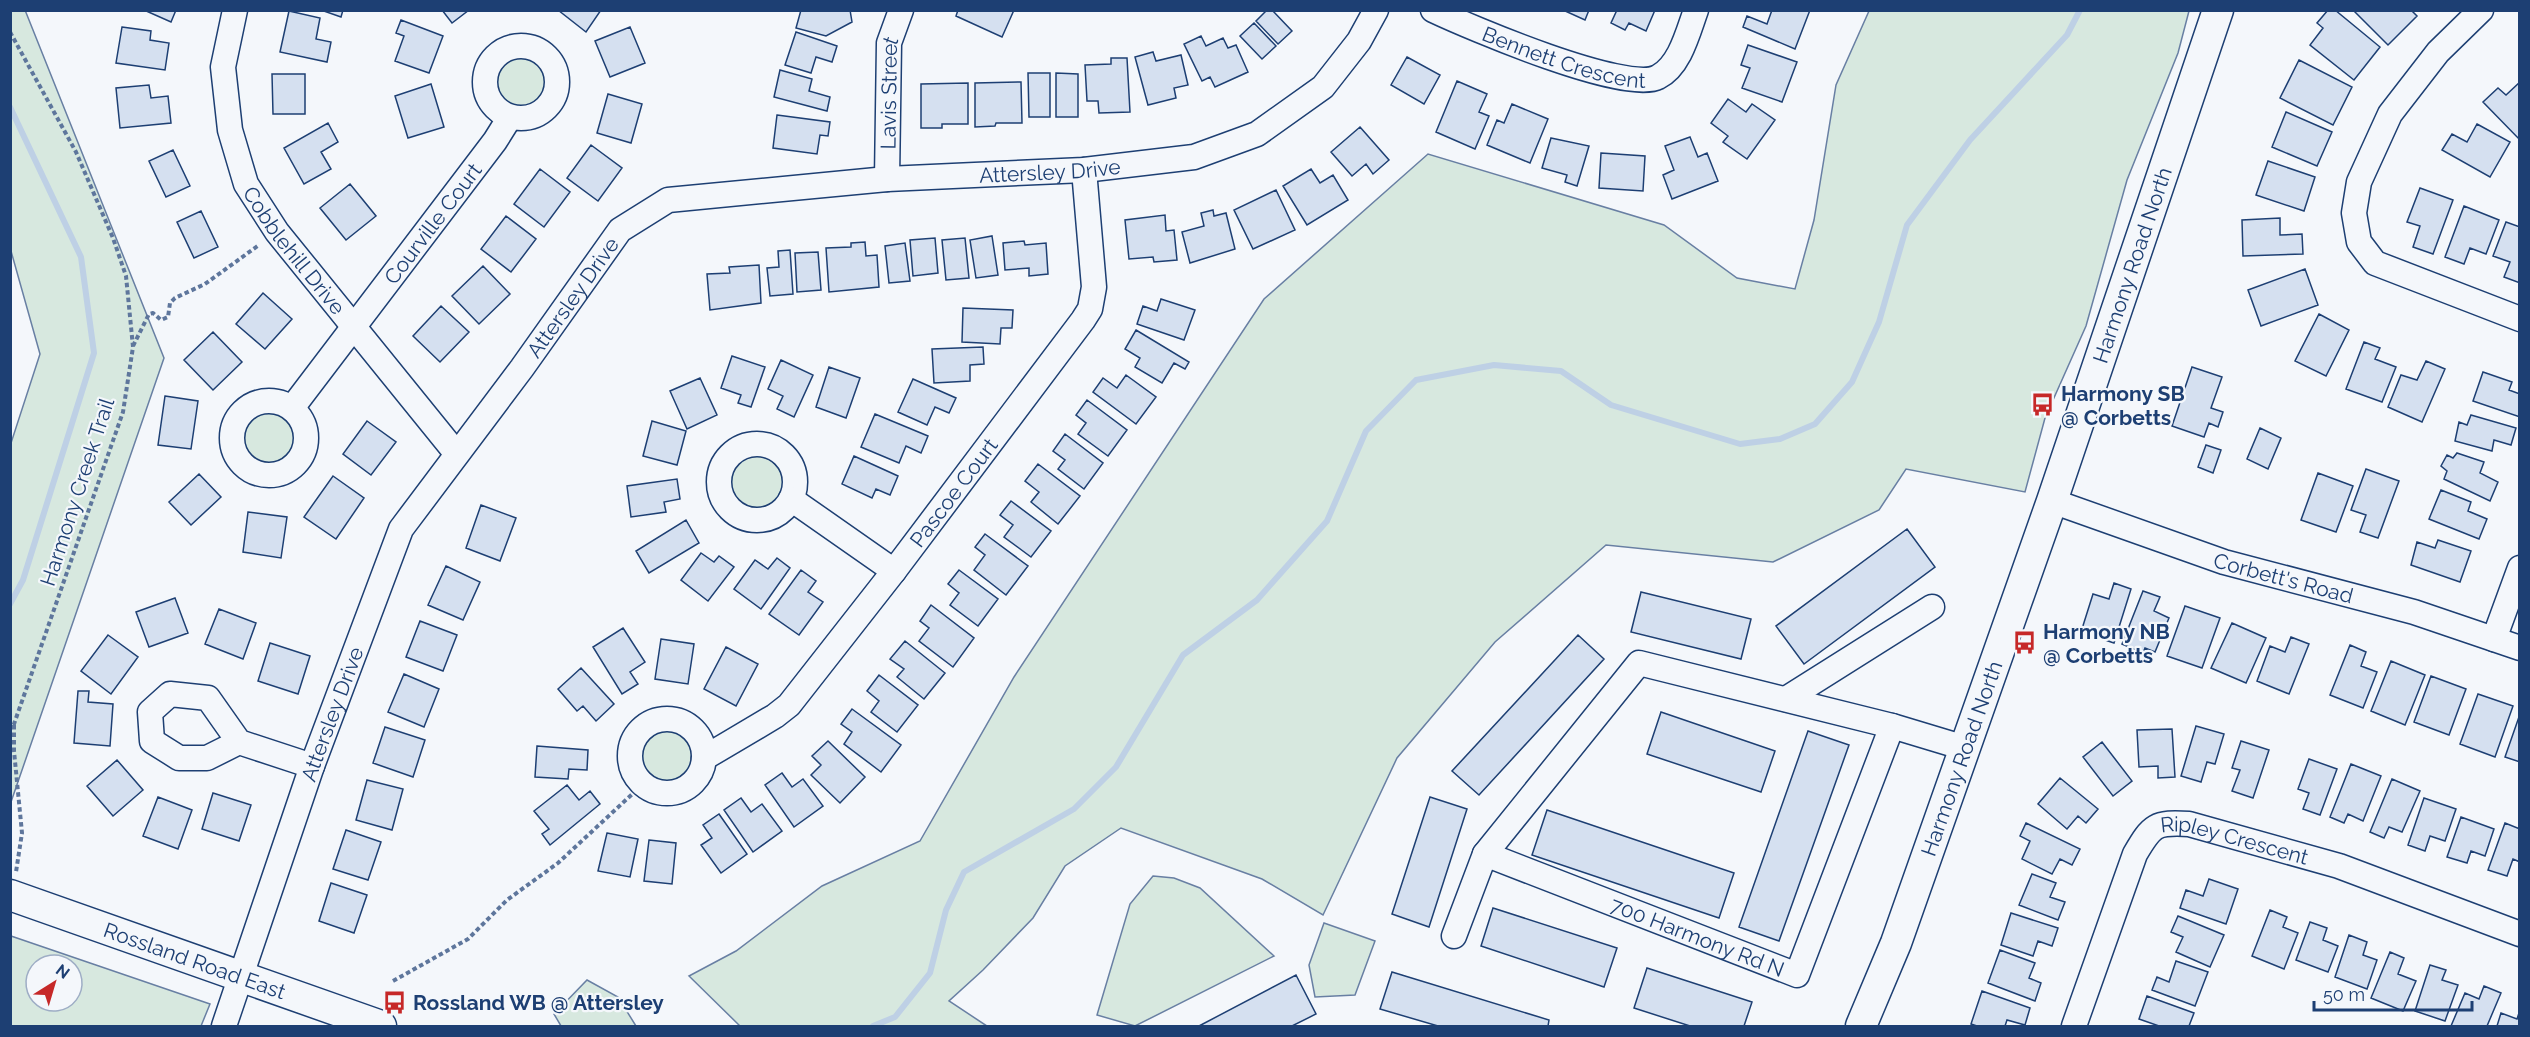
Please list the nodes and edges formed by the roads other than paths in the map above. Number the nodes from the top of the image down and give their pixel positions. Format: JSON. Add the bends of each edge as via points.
{"nodes":[{"id":1,"x":235,"y":10,"type":"edge"},
{"id":2,"x":902,"y":10,"type":"edge"},
{"id":3,"x":1376,"y":10,"type":"edge"},
{"id":4,"x":1432,"y":10,"type":"edge"},
{"id":5,"x":1696,"y":10,"type":"edge"},
{"id":6,"x":2218,"y":10,"type":"edge"},
{"id":7,"x":2481,"y":10,"type":"edge"},
{"id":8,"x":510,"y":117,"type":"dead end"},
{"id":9,"x":1084,"y":170,"type":"junction"},
{"id":10,"x":887,"y":179,"type":"junction"},
{"id":11,"x":2520,"y":319,"type":"edge"},
{"id":12,"x":354,"y":327,"type":"junction"},
{"id":13,"x":292,"y":408,"type":"dead end"},
{"id":14,"x":456,"y":453,"type":"junction"},
{"id":15,"x":791,"y":499,"type":"dead end"},
{"id":16,"x":2052,"y":501,"type":"junction"},
{"id":17,"x":2520,"y":568,"type":"edge"},
{"id":18,"x":894,"y":571,"type":"junction"},
{"id":19,"x":1932,"y":607,"type":"dead end"},
{"id":20,"x":2494,"y":639,"type":"junction"},
{"id":21,"x":2520,"y":648,"type":"edge"},
{"id":22,"x":1786,"y":699,"type":"junction"},
{"id":23,"x":1892,"y":726,"type":"junction"},
{"id":24,"x":239,"y":742,"type":"dead end"},
{"id":25,"x":1965,"y":748,"type":"junction"},
{"id":26,"x":704,"y":758,"type":"junction"},
{"id":27,"x":312,"y":766,"type":"junction"},
{"id":28,"x":1485,"y":854,"type":"junction"},
{"id":29,"x":12,"y":896,"type":"edge"},
{"id":30,"x":2520,"y":934,"type":"edge"},
{"id":31,"x":1454,"y":936,"type":"dead end"},
{"id":32,"x":242,"y":978,"type":"junction"},
{"id":33,"x":224,"y":1026,"type":"edge"},
{"id":34,"x":381,"y":1026,"type":"edge"},
{"id":35,"x":1861,"y":1026,"type":"edge"},
{"id":36,"x":2074,"y":1026,"type":"edge"}],
"edges":[{"from":1,"to":12,"type":"street","name":"Cobblehill Drive","via":[[223,67],[230,130],[246,184],[277,232]]},
{"from":2,"to":10,"type":"street","name":"Lavis Street","via":[[889,43]]},
{"from":3,"to":9,"type":"street","name":"Attersley Drive","via":[[1359,41],[1323,87],[1257,134],[1194,158]]},
{"from":4,"to":5,"type":"street","name":"Bennett Crescent","via":[[1499,40],[1637,82],[1658,78],[1672,66]]},
{"from":6,"to":16,"type":"main road","name":"Harmony Road North"},
{"from":7,"to":11,"type":"street","via":[[2438,52],[2390,114],[2359,182],[2354,213],[2360,242],[2375,262]]},
{"from":8,"to":12,"type":"street","name":"Courville Court"},
{"from":9,"to":10,"type":"street","name":"Attersley Drive"},
{"from":9,"to":18,"type":"street","name":"Pascoe Court","via":[[1094,288],[1089,309]]},
{"from":10,"to":14,"type":"street","name":"Attersley Drive","via":[[668,200],[620,230]]},
{"from":12,"to":13,"type":"street","name":"Courville Court"},
{"from":12,"to":14,"type":"street","name":"Cobblehill Drive"},
{"from":14,"to":27,"type":"street","name":"Attersley Drive","via":[[401,529]]},
{"from":15,"to":18,"type":"street"},
{"from":16,"to":20,"type":"street","name":"Corbett's Road","via":[[2224,562],[2414,612]]},
{"from":16,"to":25,"type":"main road","name":"Harmony Road North"},
{"from":17,"to":20,"type":"street"},
{"from":18,"to":26,"type":"street","name":"Pascoe Court","via":[[789,705]]},
{"from":19,"to":22,"type":"street"},
{"from":20,"to":21,"type":"street","name":"Corbett's Road"},
{"from":22,"to":23,"type":"street"},
{"from":22,"to":28,"type":"street","via":[[1639,663]]},
{"from":23,"to":25,"type":"street"},
{"from":23,"to":28,"type":"street","name":"700 Harmony Rd N","via":[[1797,975]]},
{"from":24,"to":27,"type":"street"},
{"from":25,"to":35,"type":"main road","name":"Harmony Road North","via":[[1896,943]]},
{"from":26,"to":26,"type":"street","via":[[696,780],[676,793],[664,794],[642,785],[634,775],[630,750],[641,729],[652,722],[676,720],[697,734]]},
{"from":27,"to":32,"type":"street","name":"Attersley Drive"},
{"from":28,"to":31,"type":"street"},
{"from":29,"to":32,"type":"main road","name":"Rossland Road East"},
{"from":30,"to":36,"type":"street","name":"Ripley Crescent","via":[[2339,866],[2189,824],[2165,823],[2147,834],[2134,854]]},
{"from":32,"to":33,"type":"street","name":"Attersley Drive"},
{"from":32,"to":34,"type":"main road","name":"Rossland Road East"}]}
